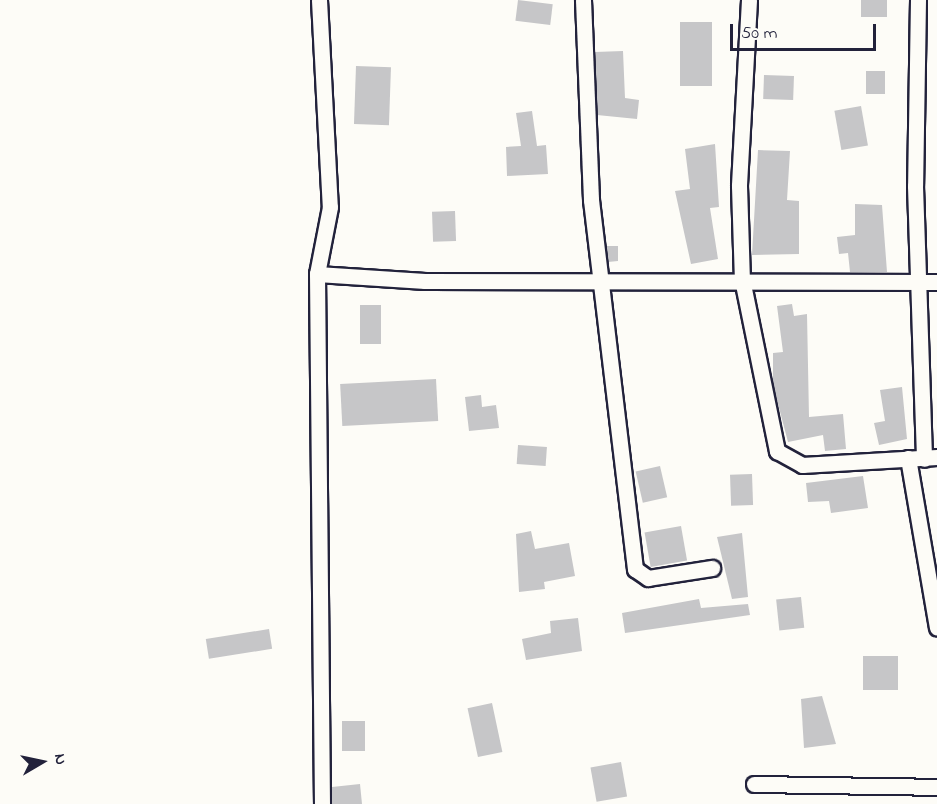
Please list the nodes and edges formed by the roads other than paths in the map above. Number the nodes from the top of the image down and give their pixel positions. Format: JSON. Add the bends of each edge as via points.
{"nodes":[{"id":1,"x":318,"y":0,"type":"edge"},
{"id":2,"x":583,"y":0,"type":"edge"},
{"id":3,"x":749,"y":0,"type":"edge"},
{"id":4,"x":918,"y":0,"type":"edge"},
{"id":5,"x":317,"y":274,"type":"junction"},
{"id":6,"x":742,"y":279,"type":"junction"},
{"id":7,"x":602,"y":280,"type":"junction"},
{"id":8,"x":916,"y":282,"type":"junction"},
{"id":9,"x":937,"y":282,"type":"edge"},
{"id":10,"x":908,"y":458,"type":"junction"},
{"id":11,"x":931,"y":458,"type":"edge"},
{"id":12,"x":712,"y":568,"type":"dead end"},
{"id":13,"x":937,"y":628,"type":"edge"},
{"id":14,"x":754,"y":784,"type":"dead end"},
{"id":15,"x":937,"y":788,"type":"edge"},
{"id":16,"x":322,"y":804,"type":"edge"}],
"edges":[{"from":1,"to":5,"type":"street","via":[[330,207]]},
{"from":2,"to":7,"type":"street","via":[[591,200]]},
{"from":3,"to":6,"type":"street","via":[[739,186]]},
{"from":4,"to":8,"type":"street"},
{"from":5,"to":7,"type":"street","via":[[425,281]]},
{"from":5,"to":16,"type":"street"},
{"from":6,"to":7,"type":"street"},
{"from":6,"to":8,"type":"street"},
{"from":6,"to":10,"type":"street","via":[[781,457],[802,465]]},
{"from":7,"to":12,"type":"street","via":[[636,572],[648,578]]},
{"from":8,"to":9,"type":"street"},
{"from":8,"to":11,"type":"street"},
{"from":10,"to":11,"type":"street"},
{"from":10,"to":13,"type":"street"},
{"from":14,"to":15,"type":"street"}]}
